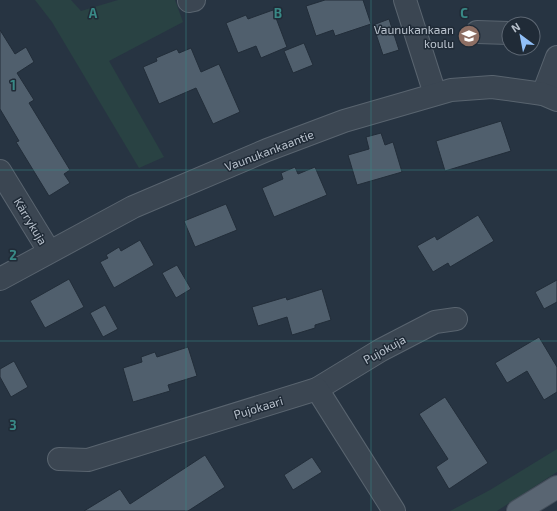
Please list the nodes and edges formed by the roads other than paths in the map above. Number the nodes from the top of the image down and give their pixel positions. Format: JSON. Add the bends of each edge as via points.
{"nodes":[{"id":1,"x":405,"y":0,"type":"edge"},
{"id":2,"x":477,"y":32,"type":"dead end"},
{"id":3,"x":501,"y":33,"type":"edge"},
{"id":4,"x":557,"y":57,"type":"edge"},
{"id":5,"x":435,"y":94,"type":"junction"},
{"id":6,"x":550,"y":97,"type":"edge"},
{"id":7,"x":0,"y":171,"type":"edge"},
{"id":8,"x":49,"y":251,"type":"junction"},
{"id":9,"x":0,"y":279,"type":"edge"},
{"id":10,"x":456,"y":319,"type":"dead end"},
{"id":11,"x":317,"y":389,"type":"junction"},
{"id":12,"x":59,"y":459,"type":"dead end"},
{"id":13,"x":557,"y":487,"type":"edge"},
{"id":14,"x":394,"y":511,"type":"edge"},
{"id":15,"x":518,"y":511,"type":"edge"}],
"edges":[{"from":1,"to":5,"type":"street"},
{"from":2,"to":3,"type":"street"},
{"from":4,"to":6,"type":"street"},
{"from":5,"to":6,"type":"street","name":"Vaunukankaantie","via":[[451,90],[492,87]]},
{"from":5,"to":8,"type":"street","name":"Vaunukankaantie","via":[[344,121],[267,150],[133,207]]},
{"from":7,"to":8,"type":"street","name":"Kärrykuja"},
{"from":8,"to":9,"type":"street","name":"Vaunukankaantie"},
{"from":10,"to":11,"type":"street","name":"Pujokuja","via":[[435,322],[381,350]]},
{"from":11,"to":12,"type":"street","name":"Pujokaari","via":[[88,460]]},
{"from":11,"to":14,"type":"street"},
{"from":13,"to":15,"type":"main road"}]}
